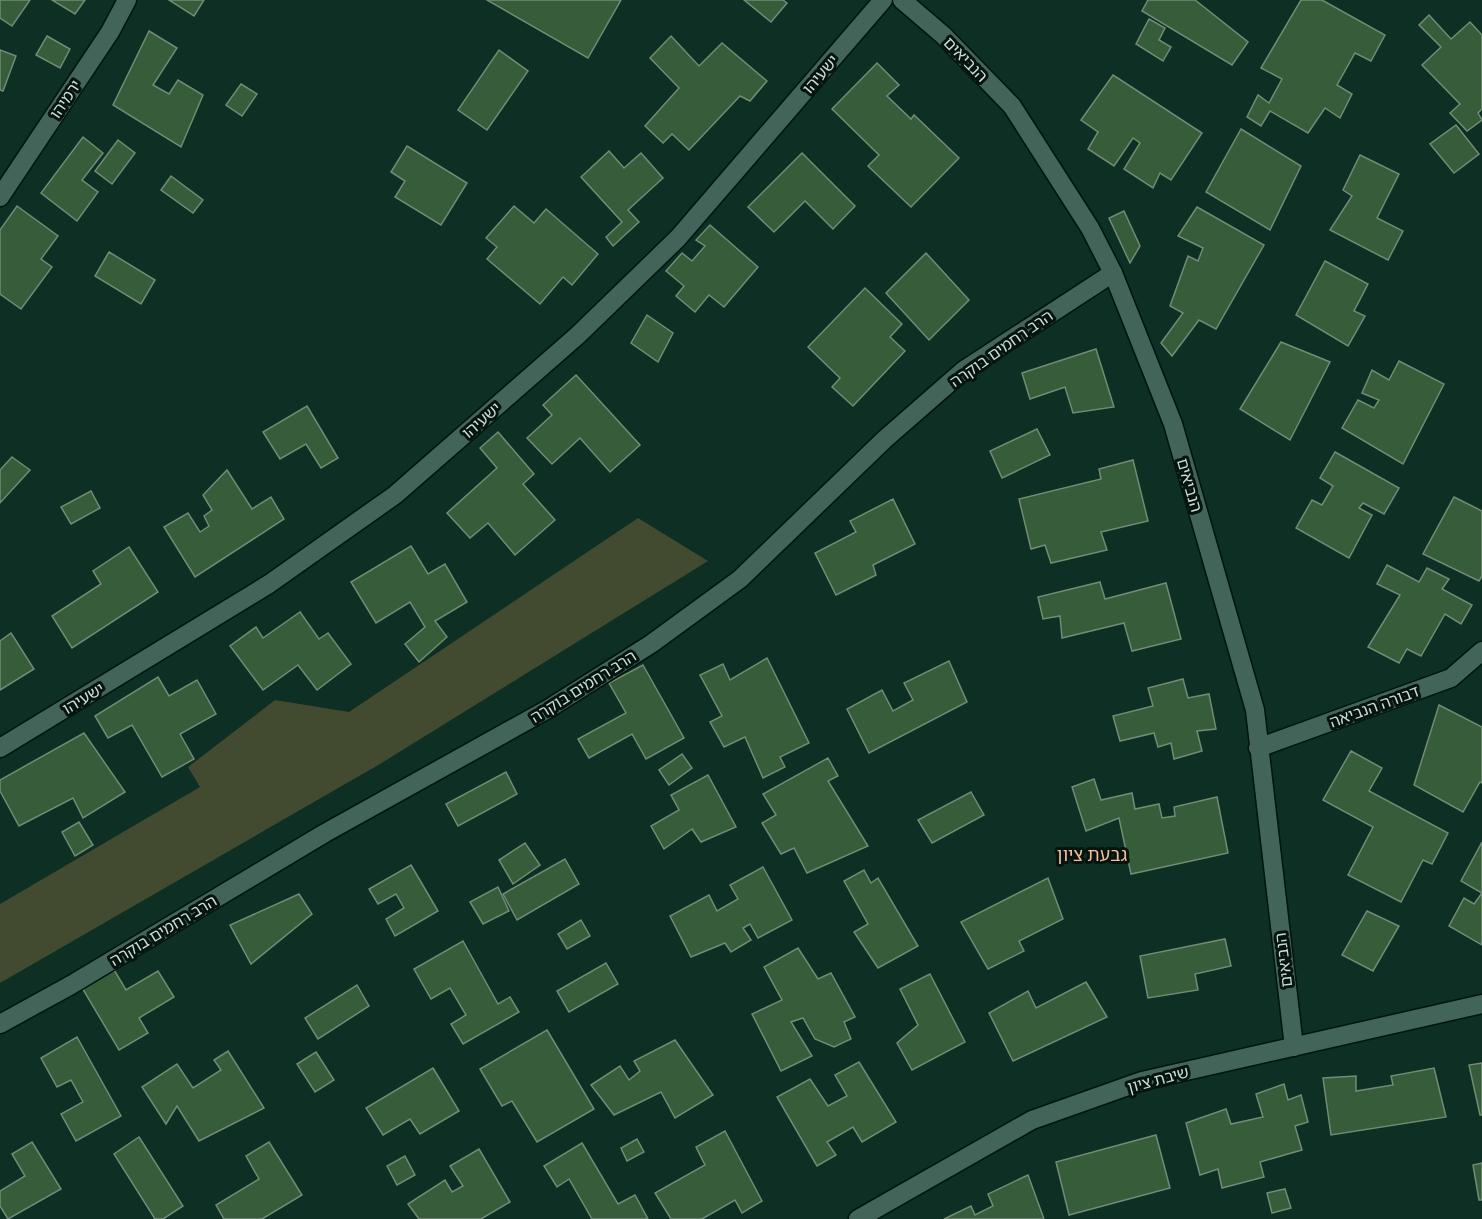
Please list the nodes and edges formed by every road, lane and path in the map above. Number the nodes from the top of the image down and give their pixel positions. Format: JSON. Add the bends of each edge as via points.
{"nodes":[{"id":1,"x":127,"y":0,"type":"edge"},
{"id":2,"x":883,"y":0,"type":"edge"},
{"id":3,"x":902,"y":0,"type":"edge"},
{"id":4,"x":0,"y":197,"type":"edge"},
{"id":5,"x":1113,"y":273,"type":"junction"},
{"id":6,"x":1482,"y":651,"type":"edge"},
{"id":7,"x":0,"y":748,"type":"edge"},
{"id":8,"x":1258,"y":748,"type":"junction"},
{"id":9,"x":1482,"y":1004,"type":"edge"},
{"id":10,"x":0,"y":1024,"type":"edge"},
{"id":11,"x":1294,"y":1047,"type":"junction"},
{"id":12,"x":858,"y":1219,"type":"edge"}],
"edges":[{"from":1,"to":4,"type":"street","name":"ירמיהו","via":[[110,32]]},
{"from":2,"to":7,"type":"street","name":"ישעיהו","via":[[678,238],[578,335],[395,495],[269,584]]},
{"from":3,"to":5,"type":"street","name":"הנביאים","via":[[943,35],[1012,106],[1090,228]]},
{"from":5,"to":8,"type":"street","name":"הנביאים","via":[[1173,424],[1255,710]]},
{"from":5,"to":10,"type":"street","name":"הרב רחמים בוקרה","via":[[964,370],[885,439],[740,579],[651,644],[548,709],[325,833]]},
{"from":6,"to":8,"type":"street","name":"דבורה הנביאה","via":[[1451,678]]},
{"from":8,"to":11,"type":"street","name":"הנביאים"},
{"from":9,"to":11,"type":"street","name":"שיבת ציון"},
{"from":11,"to":12,"type":"street","name":"שיבת ציון","via":[[1142,1081],[1032,1120]]}]}
